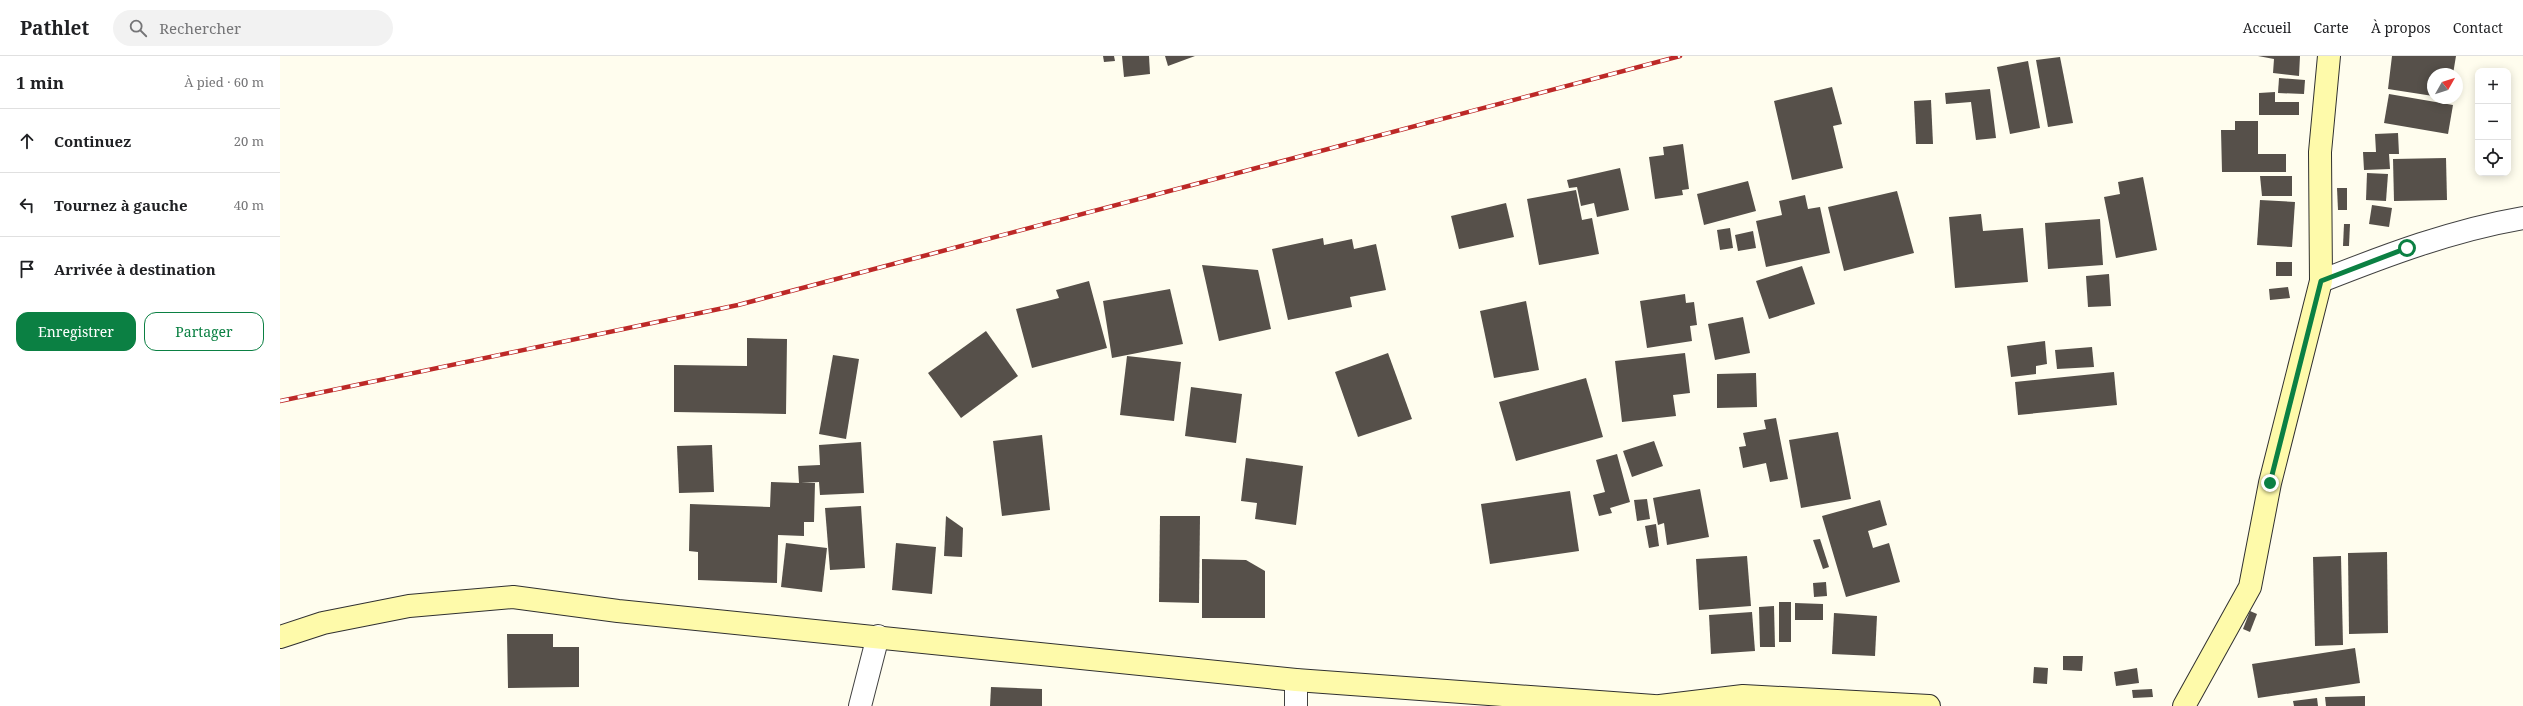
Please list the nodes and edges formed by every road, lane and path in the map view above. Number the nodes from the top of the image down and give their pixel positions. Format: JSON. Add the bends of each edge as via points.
{"nodes":[{"id":1,"x":2329,"y":56,"type":"edge"},
{"id":2,"x":2523,"y":218,"type":"edge"},
{"id":3,"x":2321,"y":281,"type":"junction"},
{"id":4,"x":878,"y":636,"type":"junction"},
{"id":5,"x":280,"y":637,"type":"edge"},
{"id":6,"x":1296,"y":680,"type":"junction"},
{"id":7,"x":860,"y":706,"type":"edge"},
{"id":8,"x":1296,"y":706,"type":"edge"},
{"id":9,"x":1654,"y":706,"type":"edge"},
{"id":10,"x":1660,"y":706,"type":"edge"},
{"id":11,"x":1929,"y":706,"type":"edge"},
{"id":12,"x":2184,"y":706,"type":"edge"}],
"edges":[{"from":1,"to":3,"type":"street","via":[[2320,152]]},
{"from":2,"to":3,"type":"street","via":[[2485,225],[2407,248]]},
{"from":3,"to":12,"type":"street","via":[[2270,483],[2250,587]]},
{"from":4,"to":5,"type":"street","via":[[618,611],[513,597],[409,606],[323,623]]},
{"from":4,"to":6,"type":"street"},
{"from":4,"to":7,"type":"street"},
{"from":6,"to":8,"type":"street"},
{"from":6,"to":9,"type":"street"},
{"from":10,"to":11,"type":"street","via":[[1743,696]]}]}
